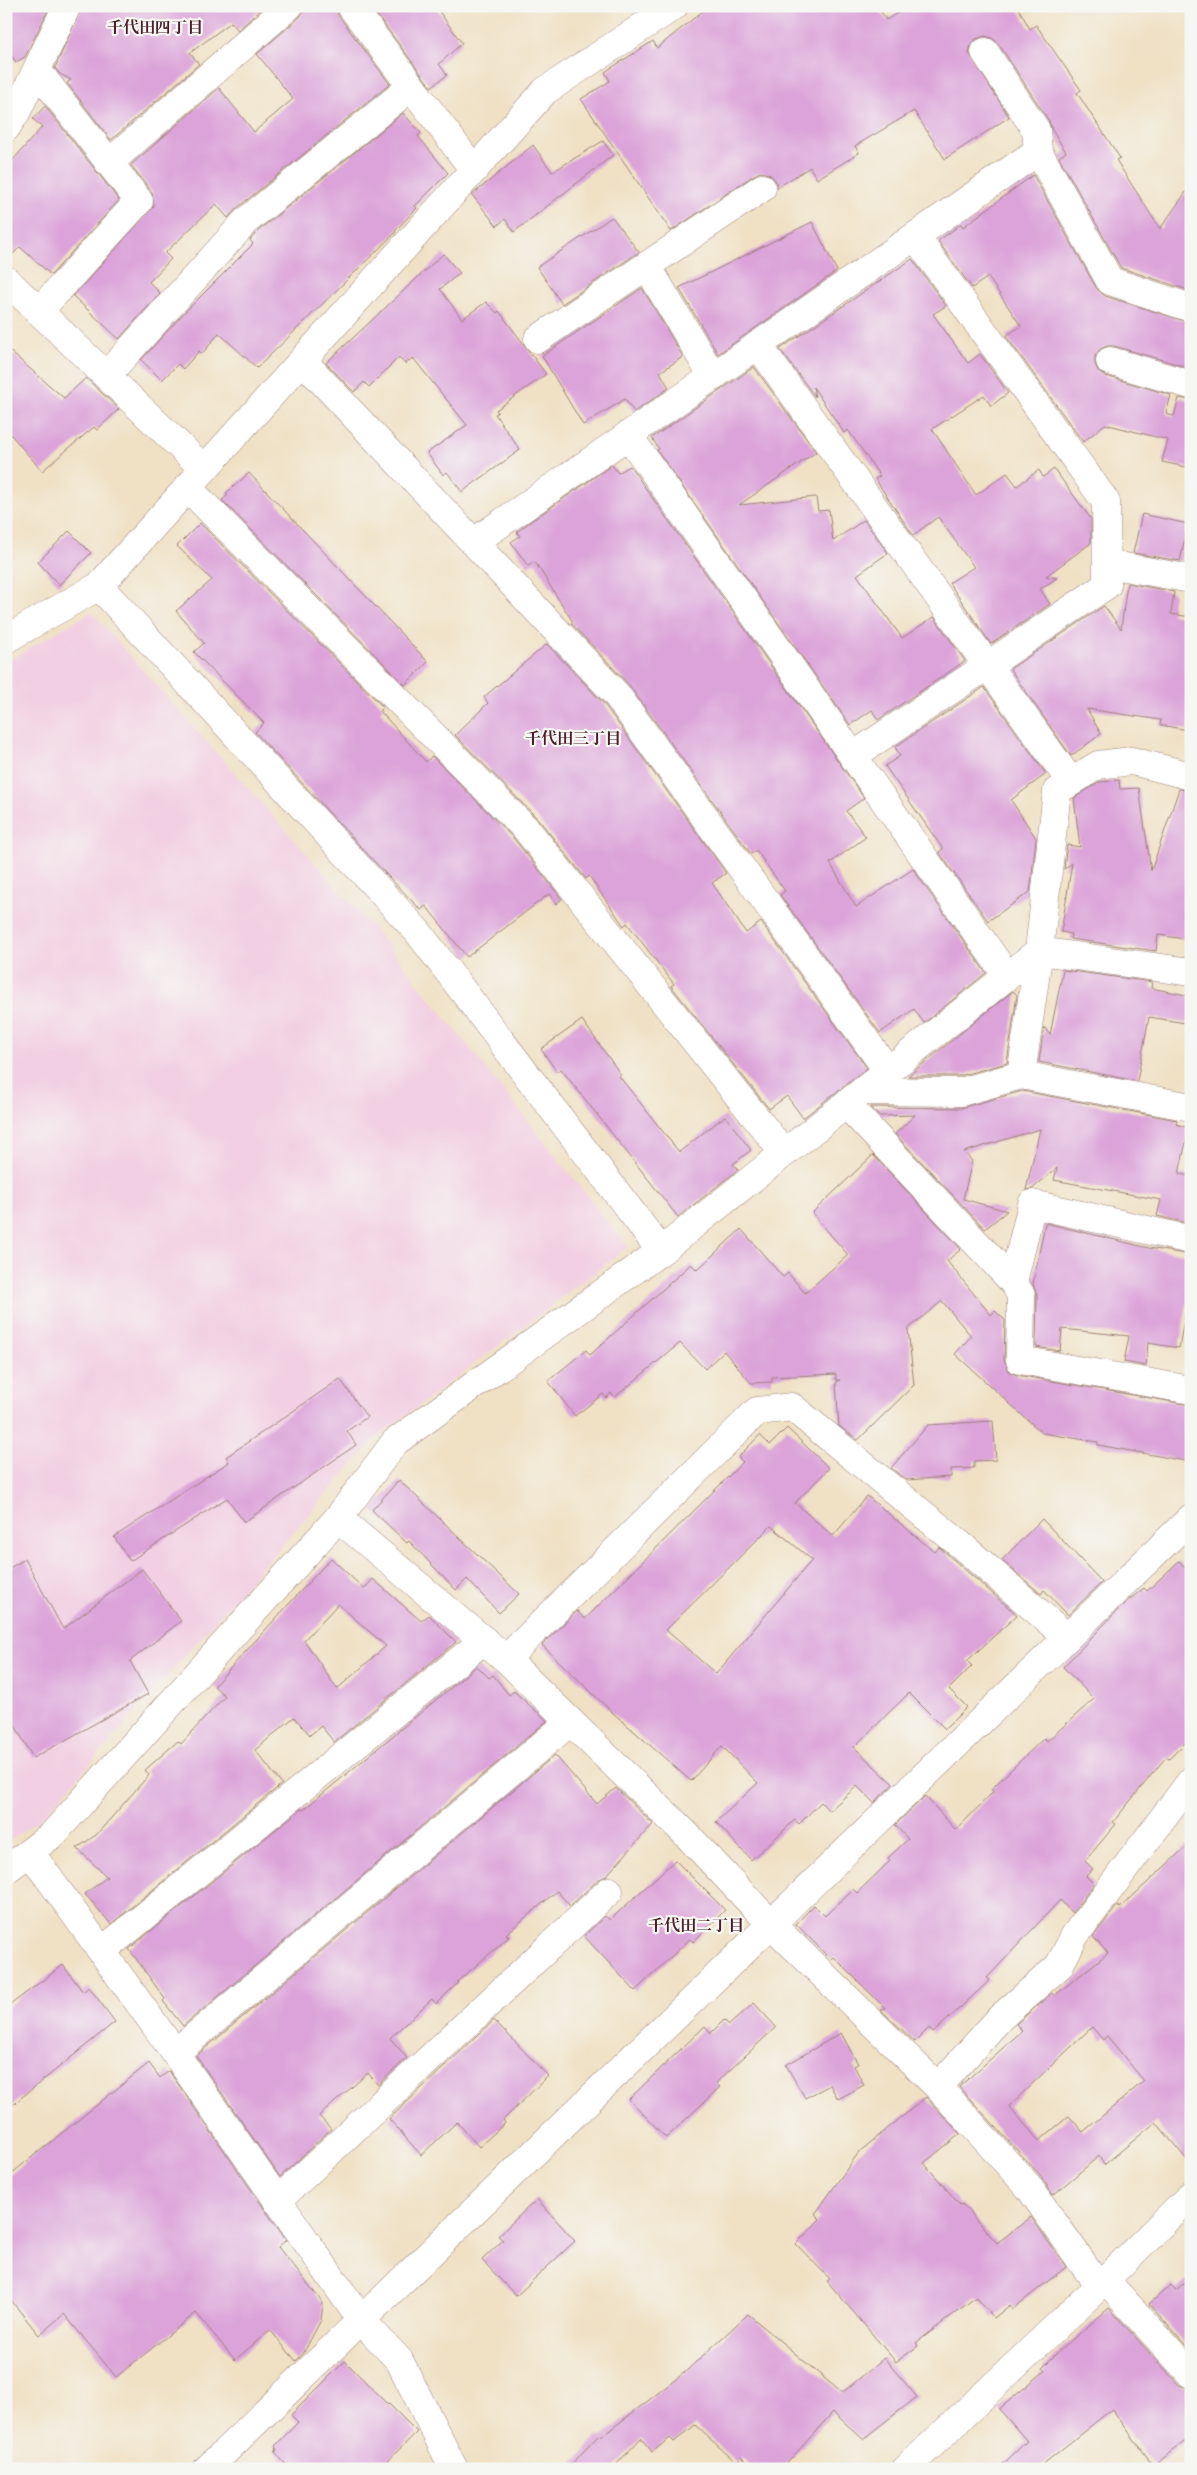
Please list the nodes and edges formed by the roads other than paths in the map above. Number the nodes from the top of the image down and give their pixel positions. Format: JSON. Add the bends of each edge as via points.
{"nodes":[{"id":1,"x":67,"y":6,"type":"edge"},
{"id":2,"x":289,"y":6,"type":"edge"},
{"id":3,"x":352,"y":6,"type":"edge"},
{"id":4,"x":674,"y":6,"type":"edge"},
{"id":5,"x":985,"y":52,"type":"dead end"},
{"id":6,"x":37,"y":70,"type":"junction"},
{"id":7,"x":410,"y":87,"type":"junction"},
{"id":8,"x":10,"y":113,"type":"edge"},
{"id":9,"x":1038,"y":151,"type":"junction"},
{"id":10,"x":109,"y":163,"type":"junction"},
{"id":11,"x":474,"y":170,"type":"junction"},
{"id":12,"x":762,"y":188,"type":"dead end"},
{"id":13,"x":915,"y":236,"type":"junction"},
{"id":14,"x":647,"y":266,"type":"junction"},
{"id":15,"x":6,"y":280,"type":"edge"},
{"id":16,"x":1191,"y":308,"type":"edge"},
{"id":17,"x":39,"y":311,"type":"junction"},
{"id":18,"x":538,"y":339,"type":"dead end"},
{"id":19,"x":758,"y":345,"type":"junction"},
{"id":20,"x":303,"y":361,"type":"junction"},
{"id":21,"x":1110,"y":361,"type":"dead end"},
{"id":22,"x":106,"y":376,"type":"junction"},
{"id":23,"x":713,"y":377,"type":"junction"},
{"id":24,"x":1191,"y":385,"type":"edge"},
{"id":25,"x":628,"y":435,"type":"junction"},
{"id":26,"x":196,"y":478,"type":"junction"},
{"id":27,"x":474,"y":542,"type":"junction"},
{"id":28,"x":1108,"y":564,"type":"junction"},
{"id":29,"x":1191,"y":579,"type":"edge"},
{"id":30,"x":99,"y":586,"type":"junction"},
{"id":31,"x":6,"y":639,"type":"edge"},
{"id":32,"x":988,"y":666,"type":"junction"},
{"id":33,"x":853,"y":756,"type":"junction"},
{"id":34,"x":1191,"y":776,"type":"edge"},
{"id":35,"x":1071,"y":782,"type":"junction"},
{"id":36,"x":1039,"y":951,"type":"junction"},
{"id":37,"x":1191,"y":972,"type":"edge"},
{"id":38,"x":1007,"y":976,"type":"junction"},
{"id":39,"x":888,"y":1071,"type":"junction"},
{"id":40,"x":1021,"y":1074,"type":"junction"},
{"id":41,"x":854,"y":1097,"type":"junction"},
{"id":42,"x":1191,"y":1106,"type":"edge"},
{"id":43,"x":784,"y":1153,"type":"junction"},
{"id":44,"x":1191,"y":1240,"type":"edge"},
{"id":45,"x":661,"y":1251,"type":"junction"},
{"id":46,"x":1013,"y":1282,"type":"junction"},
{"id":47,"x":1191,"y":1390,"type":"edge"},
{"id":48,"x":338,"y":1518,"type":"junction"},
{"id":49,"x":1186,"y":1532,"type":"edge"},
{"id":50,"x":1067,"y":1637,"type":"junction"},
{"id":51,"x":484,"y":1640,"type":"junction"},
{"id":52,"x":506,"y":1659,"type":"junction"},
{"id":53,"x":570,"y":1722,"type":"junction"},
{"id":54,"x":1191,"y":1781,"type":"edge"},
{"id":55,"x":30,"y":1852,"type":"junction"},
{"id":56,"x":6,"y":1870,"type":"edge"},
{"id":57,"x":609,"y":1891,"type":"dead end"},
{"id":58,"x":770,"y":1922,"type":"junction"},
{"id":59,"x":102,"y":1951,"type":"junction"},
{"id":60,"x":175,"y":2053,"type":"junction"},
{"id":61,"x":938,"y":2087,"type":"junction"},
{"id":62,"x":1191,"y":2195,"type":"edge"},
{"id":63,"x":277,"y":2202,"type":"junction"},
{"id":64,"x":1102,"y":2283,"type":"junction"},
{"id":65,"x":361,"y":2320,"type":"junction"},
{"id":66,"x":1191,"y":2374,"type":"edge"},
{"id":67,"x":207,"y":2469,"type":"edge"},
{"id":68,"x":454,"y":2469,"type":"edge"},
{"id":69,"x":906,"y":2469,"type":"edge"}],
"edges":[{"from":1,"to":6,"type":"street"},
{"from":2,"to":10,"type":"street"},
{"from":3,"to":7,"type":"street"},
{"from":4,"to":11,"type":"street","via":[[545,91]]},
{"from":5,"to":9,"type":"street","via":[[1036,130]]},
{"from":6,"to":8,"type":"street"},
{"from":6,"to":10,"type":"street"},
{"from":7,"to":11,"type":"street"},
{"from":7,"to":22,"type":"street","via":[[247,220]]},
{"from":9,"to":13,"type":"street"},
{"from":9,"to":16,"type":"street","via":[[1110,281]]},
{"from":10,"to":17,"type":"street","via":[[139,201]]},
{"from":11,"to":20,"type":"street"},
{"from":12,"to":14,"type":"street"},
{"from":13,"to":19,"type":"street"},
{"from":13,"to":28,"type":"street","via":[[1106,502]]},
{"from":14,"to":18,"type":"street"},
{"from":14,"to":23,"type":"street"},
{"from":15,"to":17,"type":"street"},
{"from":17,"to":22,"type":"street"},
{"from":19,"to":23,"type":"street"},
{"from":19,"to":32,"type":"street"},
{"from":20,"to":26,"type":"street"},
{"from":20,"to":27,"type":"street"},
{"from":21,"to":24,"type":"street"},
{"from":22,"to":26,"type":"street"},
{"from":23,"to":25,"type":"street"},
{"from":25,"to":27,"type":"street"},
{"from":25,"to":33,"type":"street"},
{"from":26,"to":30,"type":"street"},
{"from":26,"to":43,"type":"street","via":[[527,830]]},
{"from":27,"to":39,"type":"street","via":[[616,694]]},
{"from":28,"to":29,"type":"street"},
{"from":28,"to":32,"type":"street","via":[[1108,584]]},
{"from":30,"to":31,"type":"street"},
{"from":30,"to":45,"type":"street","via":[[418,932]]},
{"from":32,"to":33,"type":"street"},
{"from":32,"to":35,"type":"street"},
{"from":33,"to":38,"type":"street"},
{"from":34,"to":35,"type":"street","via":[[1132,761],[1098,764]]},
{"from":35,"to":36,"type":"street","via":[[1057,791]]},
{"from":36,"to":37,"type":"street"},
{"from":36,"to":38,"type":"street"},
{"from":36,"to":40,"type":"street"},
{"from":38,"to":39,"type":"street"},
{"from":39,"to":41,"type":"street"},
{"from":40,"to":41,"type":"street","via":[[961,1092]]},
{"from":40,"to":42,"type":"street"},
{"from":41,"to":43,"type":"street"},
{"from":41,"to":46,"type":"street"},
{"from":43,"to":45,"type":"street"},
{"from":44,"to":46,"type":"street","via":[[1032,1204]]},
{"from":45,"to":48,"type":"street","via":[[394,1442]]},
{"from":46,"to":47,"type":"street","via":[[1021,1295],[1020,1360]]},
{"from":48,"to":51,"type":"street"},
{"from":48,"to":55,"type":"street","via":[[60,1826]]},
{"from":49,"to":50,"type":"street"},
{"from":50,"to":52,"type":"street","via":[[792,1407],[758,1411]]},
{"from":50,"to":58,"type":"street"},
{"from":51,"to":52,"type":"street"},
{"from":51,"to":59,"type":"street"},
{"from":52,"to":53,"type":"street"},
{"from":53,"to":58,"type":"street","via":[[686,1834]]},
{"from":53,"to":60,"type":"street"},
{"from":54,"to":61,"type":"street","via":[[1074,1935],[1059,1966],[1000,2018]]},
{"from":55,"to":56,"type":"street"},
{"from":55,"to":59,"type":"street"},
{"from":57,"to":63,"type":"street"},
{"from":58,"to":61,"type":"street"},
{"from":58,"to":65,"type":"street"},
{"from":59,"to":60,"type":"street"},
{"from":60,"to":63,"type":"street"},
{"from":61,"to":64,"type":"street","via":[[1028,2186]]},
{"from":62,"to":64,"type":"street"},
{"from":63,"to":65,"type":"street"},
{"from":64,"to":66,"type":"street"},
{"from":64,"to":69,"type":"street"},
{"from":65,"to":67,"type":"street"},
{"from":65,"to":68,"type":"street","via":[[399,2360]]}]}
